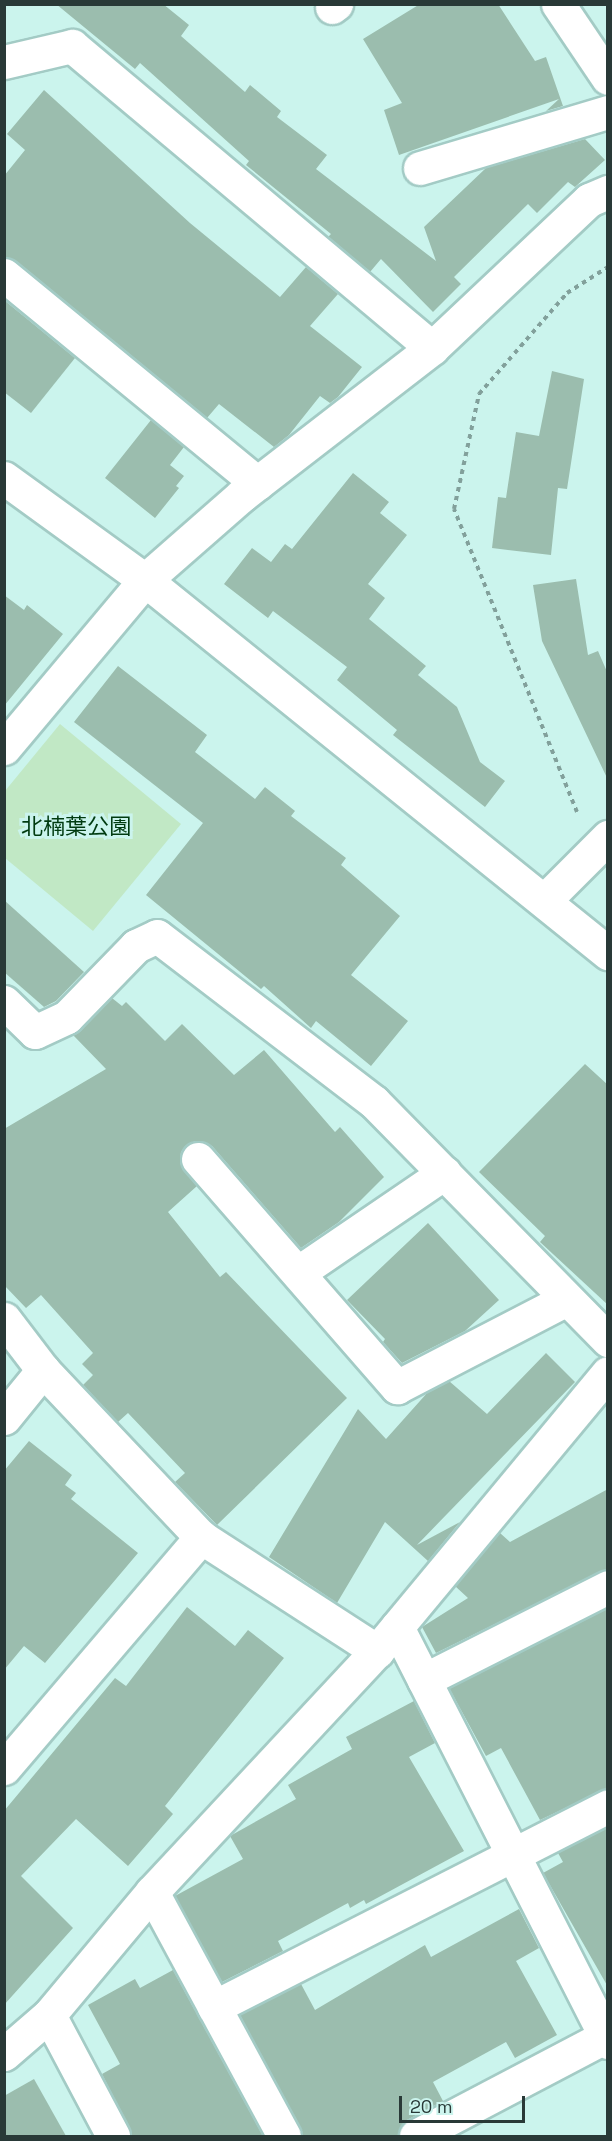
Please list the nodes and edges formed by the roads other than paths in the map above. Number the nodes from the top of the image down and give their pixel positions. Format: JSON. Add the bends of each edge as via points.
{"nodes":[{"id":1,"x":558,"y":4,"type":"edge"},
{"id":2,"x":4,"y":62,"type":"edge"},
{"id":3,"x":608,"y":78,"type":"edge"},
{"id":4,"x":608,"y":112,"type":"edge"},
{"id":5,"x":420,"y":168,"type":"dead end"},
{"id":6,"x":608,"y":192,"type":"edge"},
{"id":7,"x":4,"y":274,"type":"edge"},
{"id":8,"x":432,"y":348,"type":"junction"},
{"id":9,"x":4,"y":478,"type":"edge"},
{"id":10,"x":257,"y":483,"type":"junction"},
{"id":11,"x":145,"y":580,"type":"junction"},
{"id":12,"x":4,"y":748,"type":"edge"},
{"id":13,"x":600,"y":844,"type":"edge"},
{"id":14,"x":546,"y":899,"type":"junction"},
{"id":15,"x":608,"y":952,"type":"edge"},
{"id":16,"x":4,"y":1002,"type":"edge"},
{"id":17,"x":198,"y":1158,"type":"dead end"},
{"id":18,"x":444,"y":1173,"type":"junction"},
{"id":19,"x":299,"y":1272,"type":"junction"},
{"id":20,"x":567,"y":1299,"type":"junction"},
{"id":21,"x":4,"y":1319,"type":"edge"},
{"id":22,"x":608,"y":1340,"type":"edge"},
{"id":23,"x":43,"y":1370,"type":"junction"},
{"id":24,"x":608,"y":1373,"type":"edge"},
{"id":25,"x":4,"y":1418,"type":"edge"},
{"id":26,"x":201,"y":1537,"type":"junction"},
{"id":27,"x":608,"y":1587,"type":"edge"},
{"id":28,"x":387,"y":1639,"type":"junction"},
{"id":29,"x":424,"y":1680,"type":"junction"},
{"id":30,"x":4,"y":1768,"type":"edge"},
{"id":31,"x":608,"y":1806,"type":"edge"},
{"id":32,"x":512,"y":1854,"type":"junction"},
{"id":33,"x":152,"y":1892,"type":"junction"},
{"id":34,"x":214,"y":2007,"type":"junction"},
{"id":35,"x":49,"y":2015,"type":"junction"},
{"id":36,"x":607,"y":2038,"type":"edge"},
{"id":37,"x":4,"y":2054,"type":"edge"},
{"id":38,"x":113,"y":2136,"type":"edge"},
{"id":39,"x":284,"y":2136,"type":"edge"},
{"id":40,"x":416,"y":2136,"type":"edge"}],
"edges":[{"from":1,"to":3,"type":"street"},
{"from":2,"to":8,"type":"street","via":[[72,46]]},
{"from":4,"to":5,"type":"street"},
{"from":6,"to":8,"type":"street","via":[[589,200]]},
{"from":7,"to":10,"type":"street"},
{"from":8,"to":10,"type":"street"},
{"from":9,"to":11,"type":"street"},
{"from":10,"to":11,"type":"street"},
{"from":11,"to":12,"type":"street"},
{"from":11,"to":14,"type":"street"},
{"from":13,"to":14,"type":"street"},
{"from":14,"to":15,"type":"street"},
{"from":16,"to":18,"type":"street","via":[[35,1032],[68,1017],[136,946],[158,936],[374,1102]]},
{"from":17,"to":19,"type":"street"},
{"from":18,"to":19,"type":"street"},
{"from":18,"to":20,"type":"street"},
{"from":19,"to":20,"type":"street","via":[[397,1387]]},
{"from":20,"to":22,"type":"street"},
{"from":21,"to":23,"type":"street"},
{"from":23,"to":25,"type":"street"},
{"from":23,"to":26,"type":"street"},
{"from":24,"to":28,"type":"street"},
{"from":26,"to":28,"type":"street"},
{"from":26,"to":30,"type":"street"},
{"from":27,"to":29,"type":"street"},
{"from":28,"to":29,"type":"street"},
{"from":28,"to":33,"type":"street"},
{"from":29,"to":32,"type":"street"},
{"from":31,"to":32,"type":"street"},
{"from":32,"to":34,"type":"street"},
{"from":32,"to":36,"type":"street"},
{"from":33,"to":34,"type":"street"},
{"from":33,"to":35,"type":"street"},
{"from":34,"to":39,"type":"street"},
{"from":35,"to":37,"type":"street"},
{"from":35,"to":38,"type":"street"},
{"from":36,"to":40,"type":"street"}]}
